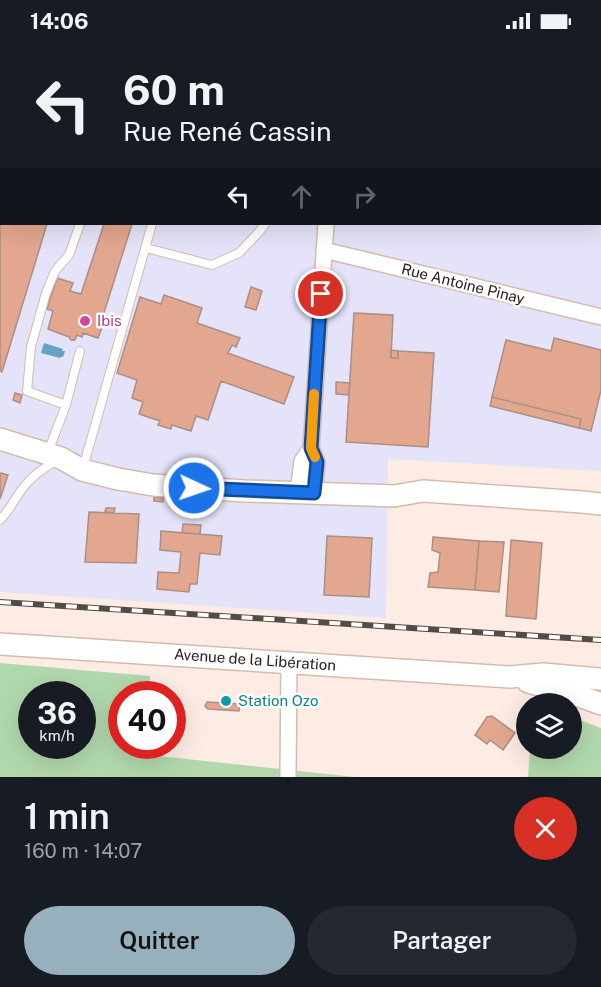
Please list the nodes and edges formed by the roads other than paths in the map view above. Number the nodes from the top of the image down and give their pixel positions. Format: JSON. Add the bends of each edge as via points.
{"nodes":[{"id":1,"x":80,"y":225,"type":"edge"},
{"id":2,"x":152,"y":225,"type":"edge"},
{"id":3,"x":264,"y":225,"type":"edge"},
{"id":4,"x":326,"y":225,"type":"edge"},
{"id":5,"x":146,"y":248,"type":"junction"},
{"id":6,"x":324,"y":250,"type":"junction"},
{"id":7,"x":601,"y":317,"type":"edge"},
{"id":8,"x":80,"y":351,"type":"dead end"},
{"id":9,"x":66,"y":405,"type":"junction"},
{"id":10,"x":0,"y":439,"type":"edge"},
{"id":11,"x":54,"y":455,"type":"junction"},
{"id":12,"x":84,"y":463,"type":"junction"},
{"id":13,"x":307,"y":486,"type":"junction"},
{"id":14,"x":601,"y":504,"type":"edge"},
{"id":15,"x":0,"y":520,"type":"edge"},
{"id":16,"x":0,"y":644,"type":"edge"},
{"id":17,"x":289,"y":662,"type":"junction"},
{"id":18,"x":510,"y":677,"type":"junction"},
{"id":19,"x":601,"y":679,"type":"edge"},
{"id":20,"x":601,"y":704,"type":"edge"},
{"id":21,"x":288,"y":777,"type":"edge"}],
"edges":[{"from":1,"to":9,"type":"lane","via":[[69,255],[55,271],[46,293],[31,347],[27,391]]},
{"from":2,"to":5,"type":"lane"},
{"from":3,"to":5,"type":"lane","via":[[239,253],[212,264]]},
{"from":4,"to":6,"type":"street"},
{"from":5,"to":12,"type":"lane"},
{"from":6,"to":7,"type":"street","name":"Rue Antoine Pinay"},
{"from":6,"to":13,"type":"street","via":[[311,448],[317,462]]},
{"from":8,"to":9,"type":"lane"},
{"from":9,"to":11,"type":"lane"},
{"from":10,"to":11,"type":"street"},
{"from":11,"to":12,"type":"street"},
{"from":11,"to":15,"type":"lane","via":[[22,488]]},
{"from":12,"to":13,"type":"street"},
{"from":13,"to":14,"type":"street","via":[[395,483],[423,491]]},
{"from":16,"to":17,"type":"street","name":"Avenue de la Libération"},
{"from":17,"to":18,"type":"street","name":"Avenue de la Libération"},
{"from":17,"to":21,"type":"street"},
{"from":18,"to":19,"type":"street","via":[[543,674]]},
{"from":18,"to":20,"type":"street"}]}
